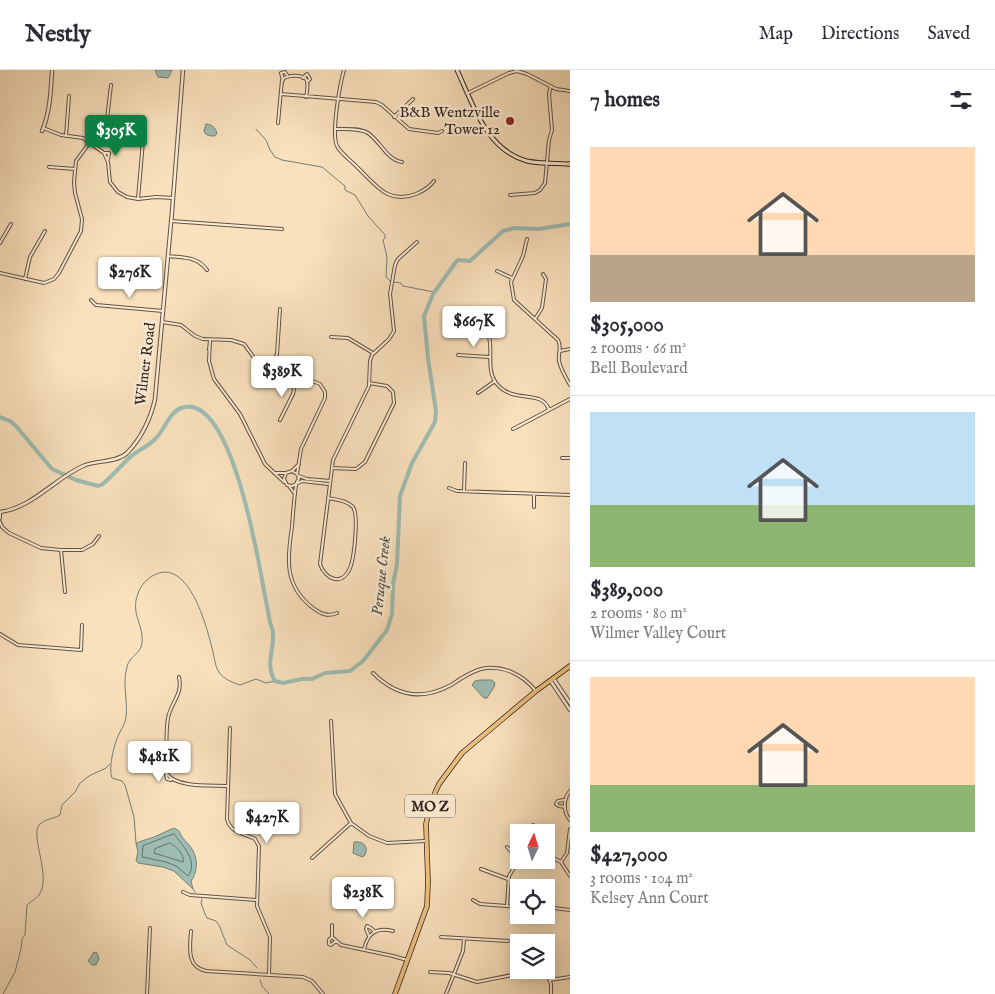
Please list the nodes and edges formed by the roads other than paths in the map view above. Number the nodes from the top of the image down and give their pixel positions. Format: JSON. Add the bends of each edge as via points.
{"nodes":[{"id":1,"x":52,"y":70,"type":"edge"},
{"id":2,"x":183,"y":70,"type":"edge"},
{"id":3,"x":344,"y":70,"type":"edge"},
{"id":4,"x":457,"y":70,"type":"edge"},
{"id":5,"x":525,"y":71,"type":"edge"},
{"id":6,"x":287,"y":76,"type":"junction"},
{"id":7,"x":303,"y":78,"type":"junction"},
{"id":8,"x":282,"y":80,"type":"junction"},
{"id":9,"x":307,"y":82,"type":"junction"},
{"id":10,"x":111,"y":85,"type":"dead end"},
{"id":11,"x":551,"y":86,"type":"junction"},
{"id":12,"x":570,"y":91,"type":"edge"},
{"id":13,"x":468,"y":93,"type":"junction"},
{"id":14,"x":281,"y":94,"type":"junction"},
{"id":15,"x":69,"y":96,"type":"dead end"},
{"id":16,"x":306,"y":97,"type":"junction"},
{"id":17,"x":338,"y":99,"type":"junction"},
{"id":18,"x":412,"y":99,"type":"dead end"},
{"id":19,"x":394,"y":117,"type":"junction"},
{"id":20,"x":107,"y":119,"type":"junction"},
{"id":21,"x":278,"y":123,"type":"dead end"},
{"id":22,"x":336,"y":128,"type":"junction"},
{"id":23,"x":42,"y":130,"type":"joint"},
{"id":24,"x":442,"y":131,"type":"dead end"},
{"id":25,"x":66,"y":136,"type":"junction"},
{"id":26,"x":89,"y":143,"type":"junction"},
{"id":27,"x":402,"y":162,"type":"dead end"},
{"id":28,"x":547,"y":163,"type":"junction"},
{"id":29,"x":570,"y":164,"type":"edge"},
{"id":30,"x":49,"y":167,"type":"dead end"},
{"id":31,"x":75,"y":169,"type":"junction"},
{"id":32,"x":434,"y":181,"type":"dead end"},
{"id":33,"x":510,"y":195,"type":"dead end"},
{"id":34,"x":173,"y":198,"type":"junction"},
{"id":35,"x":138,"y":199,"type":"junction"},
{"id":36,"x":172,"y":222,"type":"junction"},
{"id":37,"x":11,"y":224,"type":"dead end"},
{"id":38,"x":282,"y":229,"type":"dead end"},
{"id":39,"x":45,"y":231,"type":"dead end"},
{"id":40,"x":527,"y":239,"type":"dead end"},
{"id":41,"x":417,"y":242,"type":"dead end"},
{"id":42,"x":0,"y":243,"type":"edge"},
{"id":43,"x":168,"y":256,"type":"junction"},
{"id":44,"x":207,"y":270,"type":"dead end"},
{"id":45,"x":497,"y":272,"type":"dead end"},
{"id":46,"x":0,"y":273,"type":"edge"},
{"id":47,"x":543,"y":274,"type":"dead end"},
{"id":48,"x":512,"y":278,"type":"junction"},
{"id":49,"x":25,"y":279,"type":"junction"},
{"id":50,"x":90,"y":300,"type":"dead end"},
{"id":51,"x":280,"y":309,"type":"dead end"},
{"id":52,"x":164,"y":311,"type":"junction"},
{"id":53,"x":470,"y":312,"type":"dead end"},
{"id":54,"x":535,"y":319,"type":"junction"},
{"id":55,"x":162,"y":322,"type":"junction"},
{"id":56,"x":331,"y":337,"type":"dead end"},
{"id":57,"x":210,"y":340,"type":"junction"},
{"id":58,"x":570,"y":349,"type":"edge"},
{"id":59,"x":560,"y":351,"type":"junction"},
{"id":60,"x":372,"y":353,"type":"junction"},
{"id":61,"x":458,"y":355,"type":"dead end"},
{"id":62,"x":490,"y":357,"type":"junction"},
{"id":63,"x":270,"y":369,"type":"junction"},
{"id":64,"x":296,"y":380,"type":"junction"},
{"id":65,"x":495,"y":382,"type":"junction"},
{"id":66,"x":369,"y":383,"type":"junction"},
{"id":67,"x":570,"y":385,"type":"edge"},
{"id":68,"x":261,"y":386,"type":"dead end"},
{"id":69,"x":478,"y":393,"type":"dead end"},
{"id":70,"x":570,"y":399,"type":"edge"},
{"id":71,"x":549,"y":410,"type":"junction"},
{"id":72,"x":280,"y":420,"type":"dead end"},
{"id":73,"x":513,"y":429,"type":"dead end"},
{"id":74,"x":562,"y":458,"type":"dead end"},
{"id":75,"x":570,"y":458,"type":"edge"},
{"id":76,"x":465,"y":463,"type":"dead end"},
{"id":77,"x":299,"y":464,"type":"junction"},
{"id":78,"x":332,"y":468,"type":"junction"},
{"id":79,"x":292,"y":471,"type":"junction"},
{"id":80,"x":273,"y":472,"type":"junction"},
{"id":81,"x":286,"y":473,"type":"junction"},
{"id":82,"x":298,"y":475,"type":"junction"},
{"id":83,"x":284,"y":482,"type":"junction"},
{"id":84,"x":330,"y":483,"type":"junction"},
{"id":85,"x":296,"y":484,"type":"junction"},
{"id":86,"x":289,"y":486,"type":"junction"},
{"id":87,"x":449,"y":488,"type":"dead end"},
{"id":88,"x":464,"y":492,"type":"junction"},
{"id":89,"x":534,"y":495,"type":"junction"},
{"id":90,"x":570,"y":495,"type":"edge"},
{"id":91,"x":295,"y":496,"type":"junction"},
{"id":92,"x":328,"y":498,"type":"junction"},
{"id":93,"x":534,"y":507,"type":"dead end"},
{"id":94,"x":0,"y":512,"type":"edge"},
{"id":95,"x":0,"y":518,"type":"edge"},
{"id":96,"x":0,"y":522,"type":"edge"},
{"id":97,"x":99,"y":536,"type":"dead end"},
{"id":98,"x":61,"y":550,"type":"junction"},
{"id":99,"x":65,"y":592,"type":"dead end"},
{"id":100,"x":337,"y":612,"type":"dead end"},
{"id":101,"x":82,"y":625,"type":"dead end"},
{"id":102,"x":0,"y":634,"type":"edge"},
{"id":103,"x":570,"y":666,"type":"edge"},
{"id":104,"x":374,"y":673,"type":"dead end"},
{"id":105,"x":179,"y":678,"type":"dead end"},
{"id":106,"x":551,"y":679,"type":"junction"},
{"id":107,"x":536,"y":692,"type":"junction"},
{"id":108,"x":570,"y":704,"type":"edge"},
{"id":109,"x":570,"y":710,"type":"edge"},
{"id":110,"x":331,"y":722,"type":"dead end"},
{"id":111,"x":230,"y":728,"type":"dead end"},
{"id":112,"x":228,"y":786,"type":"junction"},
{"id":113,"x":570,"y":791,"type":"edge"},
{"id":114,"x":565,"y":800,"type":"junction"},
{"id":115,"x":565,"y":807,"type":"junction"},
{"id":116,"x":570,"y":820,"type":"edge"},
{"id":117,"x":351,"y":823,"type":"junction"},
{"id":118,"x":570,"y":829,"type":"edge"},
{"id":119,"x":425,"y":841,"type":"junction"},
{"id":120,"x":507,"y":847,"type":"dead end"},
{"id":121,"x":510,"y":850,"type":"edge"},
{"id":122,"x":312,"y":858,"type":"dead end"},
{"id":123,"x":555,"y":859,"type":"edge"},
{"id":124,"x":561,"y":862,"type":"junction"},
{"id":125,"x":481,"y":869,"type":"dead end"},
{"id":126,"x":513,"y":869,"type":"edge"},
{"id":127,"x":570,"y":876,"type":"edge"},
{"id":128,"x":508,"y":879,"type":"junction"},
{"id":129,"x":183,"y":892,"type":"dead end"},
{"id":130,"x":256,"y":900,"type":"junction"},
{"id":131,"x":473,"y":900,"type":"dead end"},
{"id":132,"x":507,"y":906,"type":"junction"},
{"id":133,"x":510,"y":906,"type":"edge"},
{"id":134,"x":555,"y":908,"type":"edge"},
{"id":135,"x":570,"y":910,"type":"edge"},
{"id":136,"x":332,"y":925,"type":"dead end"},
{"id":137,"x":150,"y":928,"type":"dead end"},
{"id":138,"x":191,"y":931,"type":"dead end"},
{"id":139,"x":374,"y":931,"type":"junction"},
{"id":140,"x":393,"y":931,"type":"dead end"},
{"id":141,"x":369,"y":936,"type":"junction"},
{"id":142,"x":332,"y":937,"type":"junction"},
{"id":143,"x":441,"y":937,"type":"dead end"},
{"id":144,"x":464,"y":938,"type":"junction"},
{"id":145,"x":508,"y":941,"type":"dead end"},
{"id":146,"x":336,"y":942,"type":"junction"},
{"id":147,"x":364,"y":949,"type":"junction"},
{"id":148,"x":407,"y":960,"type":"junction"},
{"id":149,"x":430,"y":972,"type":"dead end"},
{"id":150,"x":454,"y":974,"type":"junction"},
{"id":151,"x":269,"y":975,"type":"junction"},
{"id":152,"x":510,"y":975,"type":"edge"},
{"id":153,"x":570,"y":977,"type":"edge"},
{"id":154,"x":550,"y":980,"type":"joint"},
{"id":155,"x":147,"y":994,"type":"edge"},
{"id":156,"x":323,"y":994,"type":"edge"},
{"id":157,"x":395,"y":994,"type":"edge"},
{"id":158,"x":446,"y":994,"type":"edge"},
{"id":159,"x":551,"y":994,"type":"edge"}],
"edges":[{"from":1,"to":23,"type":"street"},
{"from":2,"to":34,"type":"street","name":"Wilmer Road"},
{"from":3,"to":17,"type":"street"},
{"from":4,"to":13,"type":"main road"},
{"from":5,"to":11,"type":"street"},
{"from":5,"to":13,"type":"street","via":[[512,72]]},
{"from":6,"to":7,"type":"street"},
{"from":6,"to":8,"type":"street"},
{"from":6,"to":8,"type":"street","via":[[281,73]]},
{"from":7,"to":9,"type":"street"},
{"from":7,"to":9,"type":"street","via":[[308,74],[310,79]]},
{"from":8,"to":14,"type":"street"},
{"from":9,"to":16,"type":"street"},
{"from":10,"to":20,"type":"street"},
{"from":11,"to":12,"type":"street"},
{"from":11,"to":28,"type":"street","via":[[552,130]]},
{"from":13,"to":28,"type":"main road","via":[[486,131],[499,146],[513,156]]},
{"from":14,"to":16,"type":"street"},
{"from":14,"to":21,"type":"street"},
{"from":15,"to":25,"type":"street"},
{"from":16,"to":17,"type":"street"},
{"from":17,"to":19,"type":"street","via":[[376,102]]},
{"from":17,"to":22,"type":"street"},
{"from":18,"to":19,"type":"street"},
{"from":19,"to":24,"type":"street","via":[[409,129],[438,134]]},
{"from":20,"to":26,"type":"street"},
{"from":20,"to":35,"type":"street","via":[[136,127],[140,132]]},
{"from":22,"to":27,"type":"street","via":[[364,131],[392,158]]},
{"from":22,"to":32,"type":"street","via":[[338,147],[384,192],[395,197],[410,196],[430,187]]},
{"from":23,"to":25,"type":"street"},
{"from":25,"to":26,"type":"street","via":[[83,138]]},
{"from":26,"to":31,"type":"street","via":[[78,157]]},
{"from":26,"to":35,"type":"street","via":[[104,153],[109,177],[116,189],[127,198]]},
{"from":28,"to":29,"type":"main road"},
{"from":28,"to":33,"type":"street","via":[[545,183],[540,190]]},
{"from":30,"to":31,"type":"street"},
{"from":31,"to":49,"type":"street","via":[[81,232],[54,280],[44,283]]},
{"from":34,"to":35,"type":"street"},
{"from":34,"to":36,"type":"street","name":"Wilmer Road"},
{"from":36,"to":38,"type":"street"},
{"from":36,"to":43,"type":"street","name":"Wilmer Road"},
{"from":37,"to":42,"type":"street"},
{"from":39,"to":49,"type":"street","via":[[30,257]]},
{"from":40,"to":48,"type":"street"},
{"from":41,"to":60,"type":"street","via":[[395,265],[390,294],[394,331]]},
{"from":43,"to":44,"type":"street","via":[[196,260]]},
{"from":43,"to":52,"type":"street","name":"Wilmer Road"},
{"from":45,"to":48,"type":"street"},
{"from":46,"to":49,"type":"street"},
{"from":47,"to":54,"type":"street","via":[[545,290]]},
{"from":48,"to":54,"type":"street","via":[[514,300]]},
{"from":50,"to":52,"type":"street","via":[[96,305]]},
{"from":51,"to":63,"type":"street","via":[[277,354]]},
{"from":52,"to":55,"type":"street","name":"Wilmer Road"},
{"from":53,"to":62,"type":"street","via":[[489,335]]},
{"from":54,"to":59,"type":"street","via":[[555,336]]},
{"from":55,"to":57,"type":"street","via":[[181,325],[199,338]]},
{"from":55,"to":94,"type":"street","name":"Wilmer Road","via":[[154,402],[142,433],[124,455],[88,464],[69,473],[20,507]]},
{"from":56,"to":60,"type":"street","via":[[348,338]]},
{"from":57,"to":63,"type":"street","via":[[244,344],[255,359]]},
{"from":57,"to":80,"type":"street","via":[[209,361],[214,379],[236,407],[265,464]]},
{"from":58,"to":59,"type":"street"},
{"from":59,"to":67,"type":"street","via":[[560,367]]},
{"from":60,"to":66,"type":"street"},
{"from":61,"to":62,"type":"street"},
{"from":62,"to":65,"type":"street"},
{"from":63,"to":64,"type":"street"},
{"from":63,"to":68,"type":"street"},
{"from":64,"to":72,"type":"street"},
{"from":64,"to":77,"type":"street","via":[[320,384],[326,398],[301,449]]},
{"from":65,"to":69,"type":"street"},
{"from":65,"to":71,"type":"street","via":[[511,394],[543,400]]},
{"from":66,"to":78,"type":"street","via":[[334,456]]},
{"from":66,"to":78,"type":"street","via":[[390,389],[394,395],[393,406],[365,462],[356,469]]},
{"from":70,"to":71,"type":"street"},
{"from":71,"to":73,"type":"street"},
{"from":74,"to":75,"type":"street"},
{"from":76,"to":88,"type":"street"},
{"from":77,"to":79,"type":"street"},
{"from":77,"to":82,"type":"street"},
{"from":78,"to":84,"type":"street"},
{"from":79,"to":81,"type":"street"},
{"from":79,"to":82,"type":"street"},
{"from":80,"to":81,"type":"street"},
{"from":80,"to":83,"type":"street"},
{"from":81,"to":83,"type":"street"},
{"from":82,"to":84,"type":"street"},
{"from":82,"to":85,"type":"street"},
{"from":83,"to":86,"type":"street"},
{"from":84,"to":85,"type":"street","via":[[302,481]]},
{"from":84,"to":92,"type":"street"},
{"from":85,"to":86,"type":"street"},
{"from":85,"to":91,"type":"street"},
{"from":86,"to":91,"type":"street"},
{"from":87,"to":88,"type":"street"},
{"from":88,"to":89,"type":"street"},
{"from":89,"to":90,"type":"street"},
{"from":89,"to":93,"type":"street"},
{"from":91,"to":100,"type":"street","via":[[288,556],[290,576],[310,606],[325,615]]},
{"from":92,"to":92,"type":"street","via":[[344,501],[356,515],[351,567],[344,576],[336,579],[326,576],[320,564]]},
{"from":94,"to":95,"type":"street"},
{"from":96,"to":98,"type":"street","via":[[9,533],[39,548]]},
{"from":97,"to":98,"type":"street","via":[[82,550]]},
{"from":98,"to":99,"type":"street"},
{"from":101,"to":102,"type":"street","via":[[81,650],[18,645]]},
{"from":103,"to":106,"type":"main road","number":"MO Z"},
{"from":104,"to":107,"type":"street","via":[[400,691],[422,695],[479,670],[500,669],[522,677]]},
{"from":105,"to":112,"type":"street","via":[[180,690],[168,723],[167,772],[172,780],[188,784]]},
{"from":106,"to":107,"type":"main road","number":"MO Z"},
{"from":106,"to":108,"type":"street"},
{"from":106,"to":109,"type":"street"},
{"from":107,"to":119,"type":"main road","number":"MO Z","via":[[462,753],[449,768],[430,802]]},
{"from":110,"to":117,"type":"street","via":[[335,794]]},
{"from":111,"to":112,"type":"street"},
{"from":112,"to":130,"type":"street","via":[[228,823],[234,831],[255,839],[259,846]]},
{"from":113,"to":114,"type":"street"},
{"from":114,"to":115,"type":"street"},
{"from":114,"to":115,"type":"street","via":[[556,803]]},
{"from":115,"to":116,"type":"street"},
{"from":117,"to":119,"type":"street","via":[[369,836],[387,843]]},
{"from":117,"to":122,"type":"street"},
{"from":118,"to":124,"type":"street","via":[[567,853]]},
{"from":119,"to":148,"type":"main road","number":"MO Z","via":[[426,906]]},
{"from":120,"to":121,"type":"street"},
{"from":123,"to":124,"type":"street"},
{"from":124,"to":127,"type":"street"},
{"from":125,"to":128,"type":"street"},
{"from":126,"to":128,"type":"street"},
{"from":128,"to":132,"type":"street"},
{"from":129,"to":130,"type":"street"},
{"from":130,"to":151,"type":"street","via":[[270,937]]},
{"from":131,"to":132,"type":"street","via":[[480,904]]},
{"from":132,"to":133,"type":"street"},
{"from":134,"to":135,"type":"street"},
{"from":136,"to":142,"type":"street"},
{"from":137,"to":155,"type":"street"},
{"from":138,"to":151,"type":"street","via":[[190,958],[198,969]]},
{"from":139,"to":140,"type":"street"},
{"from":139,"to":141,"type":"street"},
{"from":139,"to":141,"type":"street","via":[[368,926]]},
{"from":141,"to":147,"type":"street"},
{"from":142,"to":146,"type":"street"},
{"from":142,"to":146,"type":"street","via":[[329,944]]},
{"from":143,"to":144,"type":"street"},
{"from":144,"to":145,"type":"street"},
{"from":144,"to":150,"type":"street","via":[[463,951]]},
{"from":146,"to":147,"type":"street"},
{"from":147,"to":148,"type":"street"},
{"from":148,"to":157,"type":"main road","number":"MO Z"},
{"from":149,"to":150,"type":"street"},
{"from":150,"to":152,"type":"street","via":[[477,982]]},
{"from":150,"to":158,"type":"street"},
{"from":151,"to":156,"type":"street","via":[[308,979]]},
{"from":153,"to":154,"type":"street"},
{"from":154,"to":159,"type":"street"}]}
